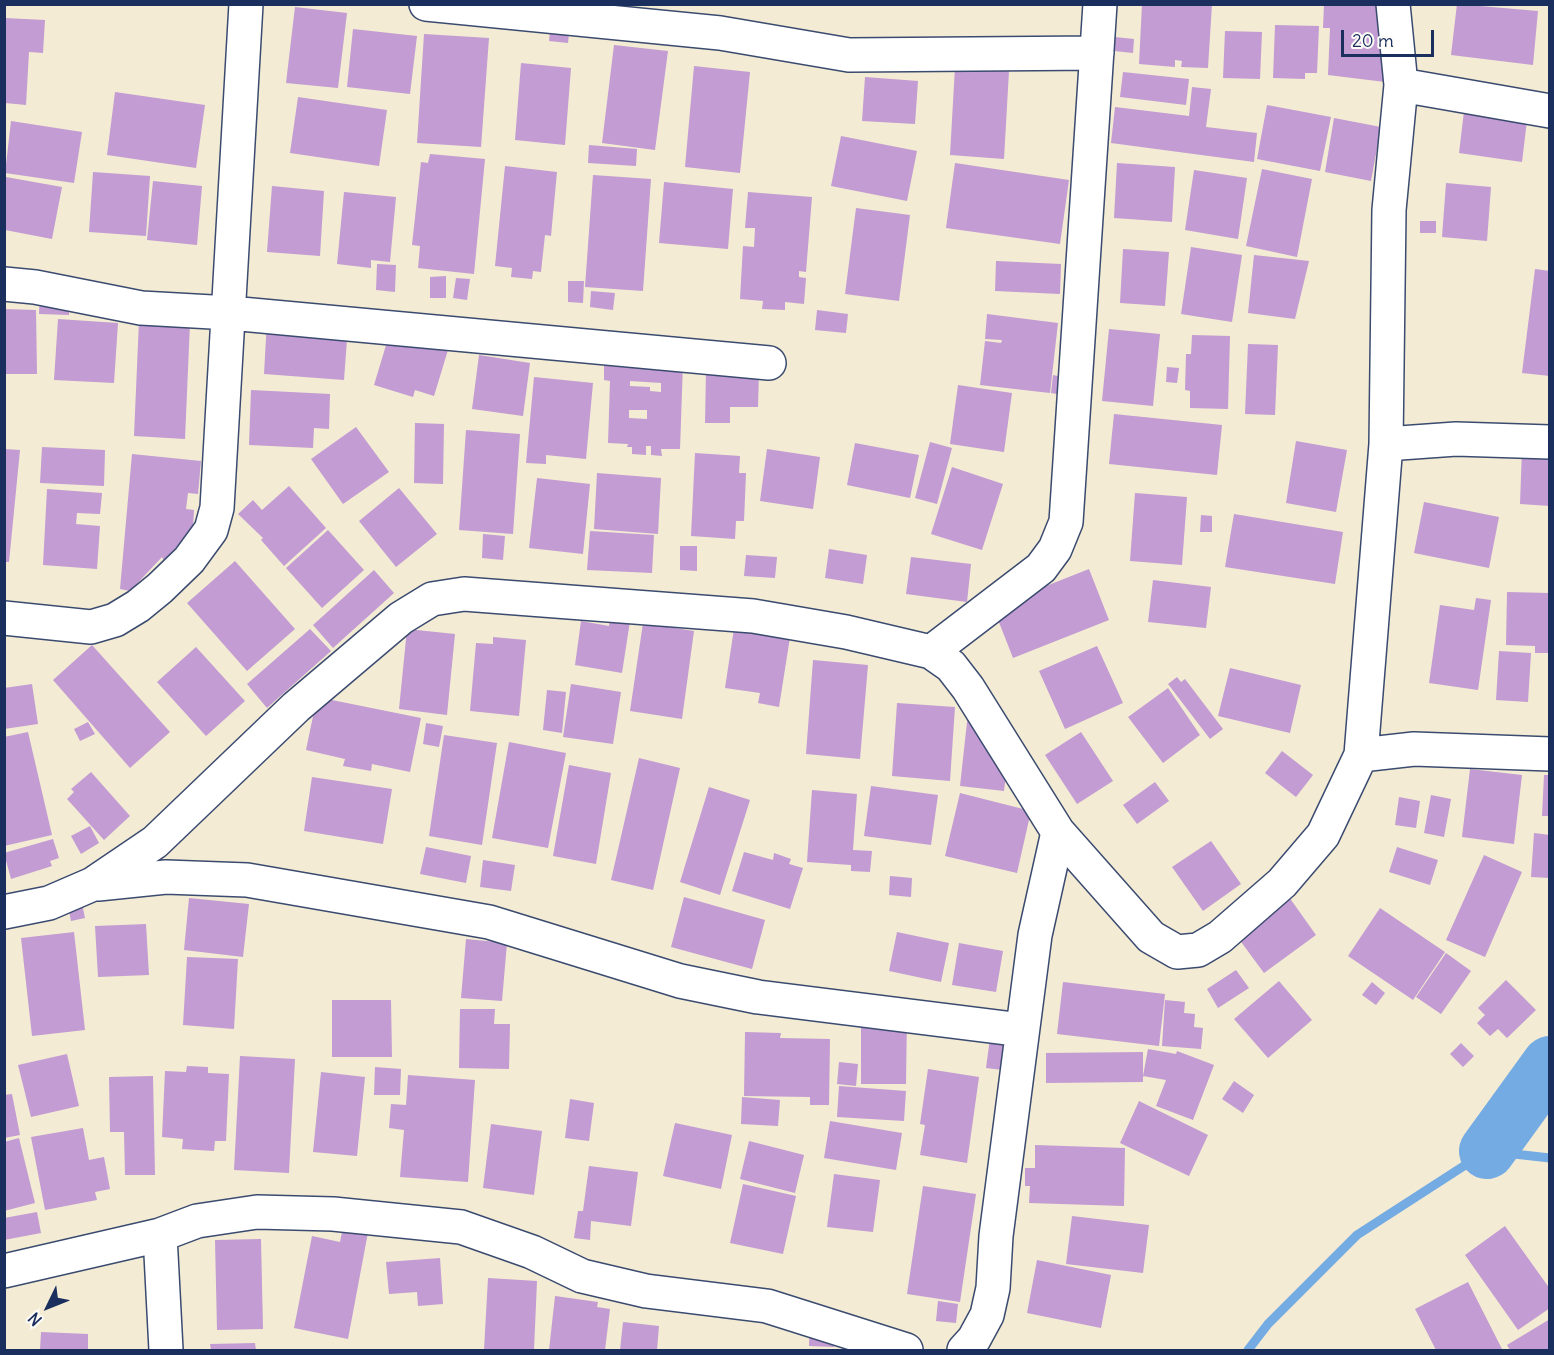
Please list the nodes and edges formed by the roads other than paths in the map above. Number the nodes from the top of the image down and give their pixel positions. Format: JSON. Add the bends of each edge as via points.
{"nodes":[{"id":1,"x":246,"y":4,"type":"edge"},
{"id":2,"x":426,"y":4,"type":"edge"},
{"id":3,"x":1100,"y":4,"type":"edge"},
{"id":4,"x":1393,"y":4,"type":"edge"},
{"id":5,"x":1097,"y":53,"type":"junction"},
{"id":6,"x":1401,"y":85,"type":"junction"},
{"id":7,"x":1550,"y":111,"type":"edge"},
{"id":8,"x":4,"y":284,"type":"edge"},
{"id":9,"x":230,"y":313,"type":"junction"},
{"id":10,"x":769,"y":363,"type":"dead end"},
{"id":11,"x":1550,"y":442,"type":"edge"},
{"id":12,"x":1386,"y":444,"type":"junction"},
{"id":13,"x":4,"y":618,"type":"edge"},
{"id":14,"x":931,"y":652,"type":"junction"},
{"id":15,"x":1550,"y":754,"type":"edge"},
{"id":16,"x":1361,"y":755,"type":"junction"},
{"id":17,"x":1058,"y":832,"type":"junction"},
{"id":18,"x":93,"y":885,"type":"junction"},
{"id":19,"x":4,"y":912,"type":"edge"},
{"id":20,"x":1022,"y":1030,"type":"junction"},
{"id":21,"x":160,"y":1235,"type":"junction"},
{"id":22,"x":4,"y":1271,"type":"edge"},
{"id":23,"x":166,"y":1350,"type":"edge"},
{"id":24,"x":906,"y":1350,"type":"edge"},
{"id":25,"x":964,"y":1350,"type":"edge"}],
"edges":[{"from":1,"to":9,"type":"street"},
{"from":2,"to":5,"type":"street","via":[[720,33],[849,55]]},
{"from":3,"to":5,"type":"street"},
{"from":4,"to":6,"type":"street"},
{"from":5,"to":14,"type":"street","via":[[1066,522],[1055,549],[1041,568]]},
{"from":6,"to":7,"type":"street"},
{"from":6,"to":12,"type":"street","via":[[1389,210]]},
{"from":8,"to":9,"type":"street","via":[[141,308]]},
{"from":9,"to":10,"type":"street"},
{"from":9,"to":13,"type":"street","via":[[217,508],[211,530],[189,560],[138,606],[92,627]]},
{"from":11,"to":12,"type":"street","via":[[1456,439]]},
{"from":12,"to":16,"type":"street"},
{"from":14,"to":17,"type":"street","via":[[951,666],[968,688]]},
{"from":14,"to":18,"type":"street","via":[[753,616],[464,594],[432,599],[401,618],[296,707],[155,842]]},
{"from":15,"to":16,"type":"street","via":[[1414,749]]},
{"from":16,"to":17,"type":"street","via":[[1323,835],[1282,883],[1220,937],[1198,950],[1177,952],[1151,937]]},
{"from":17,"to":20,"type":"street","via":[[1035,935]]},
{"from":18,"to":19,"type":"street","via":[[49,903]]},
{"from":18,"to":20,"type":"street","via":[[166,877],[248,880],[489,922],[681,981],[758,997]]},
{"from":20,"to":25,"type":"street","via":[[993,1288],[987,1315],[975,1339]]},
{"from":21,"to":22,"type":"street"},
{"from":21,"to":23,"type":"street"},
{"from":21,"to":24,"type":"street","via":[[198,1221],[257,1212],[333,1214],[461,1227],[532,1252],[582,1276],[646,1291],[767,1306]]}]}
